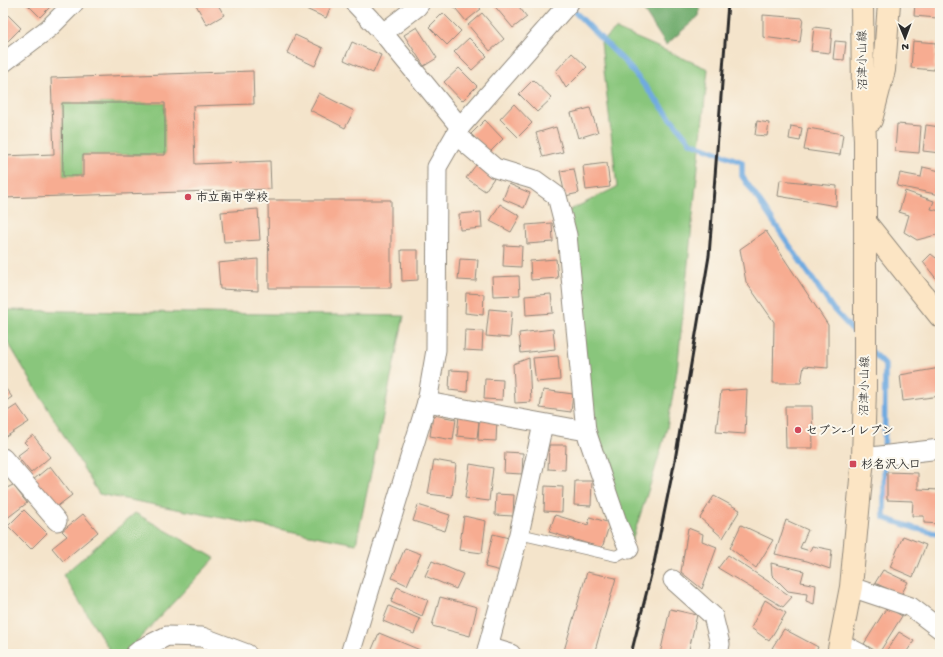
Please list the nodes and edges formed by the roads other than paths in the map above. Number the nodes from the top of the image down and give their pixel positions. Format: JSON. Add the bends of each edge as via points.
{"nodes":[{"id":1,"x":74,"y":3,"type":"edge"},
{"id":2,"x":355,"y":3,"type":"edge"},
{"id":3,"x":420,"y":3,"type":"edge"},
{"id":4,"x":569,"y":3,"type":"edge"},
{"id":5,"x":862,"y":3,"type":"edge"},
{"id":6,"x":889,"y":3,"type":"edge"},
{"id":7,"x":383,"y":33,"type":"junction"},
{"id":8,"x":3,"y":63,"type":"edge"},
{"id":9,"x":458,"y":131,"type":"junction"},
{"id":10,"x":865,"y":141,"type":"junction"},
{"id":11,"x":865,"y":222,"type":"junction"},
{"id":12,"x":940,"y":316,"type":"edge"},
{"id":13,"x":427,"y":402,"type":"junction"},
{"id":14,"x":543,"y":424,"type":"junction"},
{"id":15,"x":586,"y":431,"type":"junction"},
{"id":16,"x":940,"y":449,"type":"edge"},
{"id":17,"x":3,"y":458,"type":"edge"},
{"id":18,"x":863,"y":458,"type":"junction"},
{"id":19,"x":57,"y":521,"type":"dead end"},
{"id":20,"x":519,"y":534,"type":"junction"},
{"id":21,"x":629,"y":550,"type":"joint"},
{"id":22,"x":673,"y":580,"type":"dead end"},
{"id":23,"x":850,"y":587,"type":"junction"},
{"id":24,"x":940,"y":629,"type":"edge"},
{"id":25,"x":839,"y":648,"type":"edge"},
{"id":26,"x":487,"y":651,"type":"edge"},
{"id":27,"x":135,"y":654,"type":"edge"},
{"id":28,"x":247,"y":654,"type":"edge"},
{"id":29,"x":350,"y":654,"type":"edge"},
{"id":30,"x":511,"y":654,"type":"edge"},
{"id":31,"x":718,"y":654,"type":"edge"},
{"id":32,"x":861,"y":654,"type":"edge"}],
"edges":[{"from":1,"to":8,"type":"street","via":[[49,28]]},
{"from":2,"to":7,"type":"street"},
{"from":3,"to":7,"type":"street"},
{"from":4,"to":9,"type":"street"},
{"from":5,"to":10,"type":"main road","name":"沼津小山線"},
{"from":6,"to":10,"type":"main road","name":"沼津小山線","via":[[884,70]]},
{"from":7,"to":9,"type":"street"},
{"from":9,"to":13,"type":"street","via":[[437,167],[436,350]]},
{"from":9,"to":15,"type":"street","via":[[495,168],[535,180],[557,196],[567,235]]},
{"from":10,"to":11,"type":"main road","name":"沼津小山線"},
{"from":11,"to":12,"type":"main road"},
{"from":11,"to":18,"type":"main road","name":"沼津小山線"},
{"from":13,"to":14,"type":"street"},
{"from":13,"to":29,"type":"street"},
{"from":14,"to":15,"type":"street"},
{"from":14,"to":20,"type":"street"},
{"from":15,"to":21,"type":"street"},
{"from":16,"to":18,"type":"street"},
{"from":17,"to":19,"type":"street"},
{"from":18,"to":23,"type":"main road","name":"沼津小山線"},
{"from":20,"to":21,"type":"lane","via":[[616,556]]},
{"from":20,"to":26,"type":"street"},
{"from":22,"to":31,"type":"street","via":[[713,616],[720,644]]},
{"from":23,"to":24,"type":"street","via":[[911,607]]},
{"from":23,"to":25,"type":"main road","name":"沼津小山線"},
{"from":25,"to":32,"type":"street"},
{"from":26,"to":30,"type":"street"},
{"from":27,"to":28,"type":"street","via":[[167,636],[202,637]]}]}
